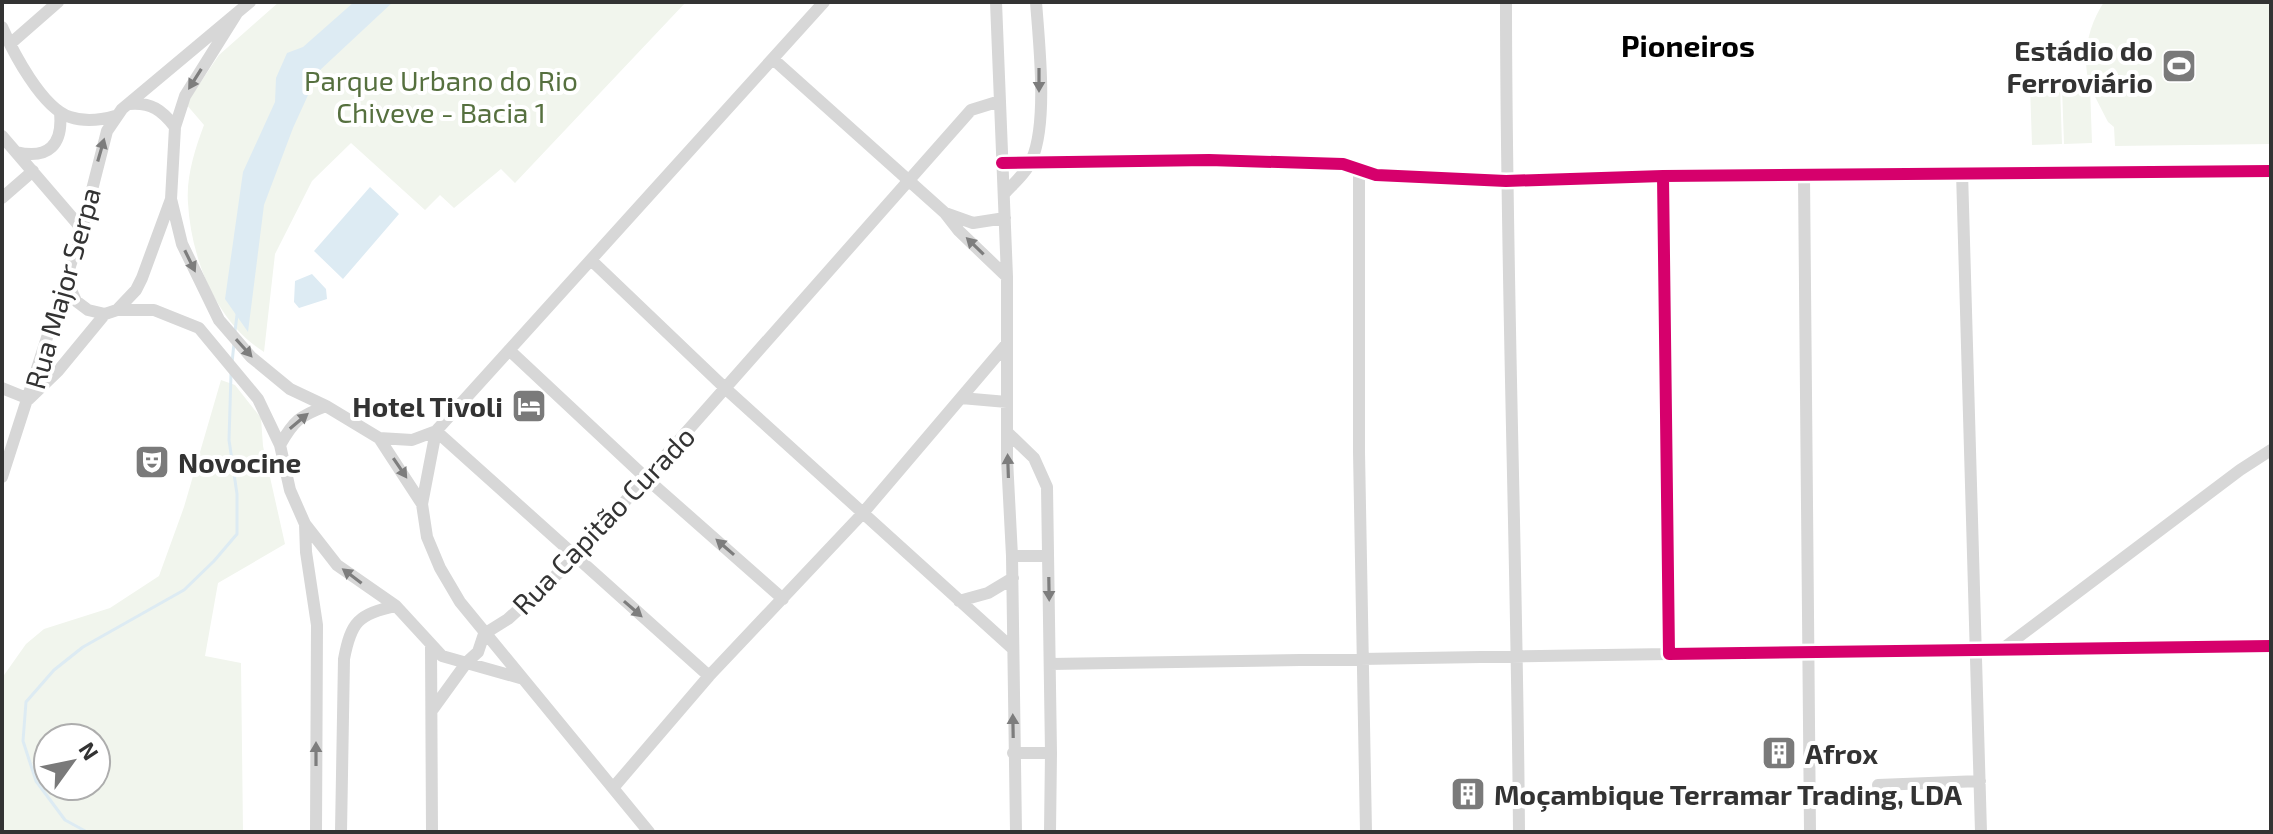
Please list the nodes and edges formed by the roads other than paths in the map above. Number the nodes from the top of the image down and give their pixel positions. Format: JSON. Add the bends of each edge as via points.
{"nodes":[{"id":1,"x":58,"y":2,"type":"edge"},
{"id":2,"x":250,"y":2,"type":"edge"},
{"id":3,"x":824,"y":2,"type":"edge"},
{"id":4,"x":996,"y":2,"type":"edge"},
{"id":5,"x":1036,"y":2,"type":"edge"},
{"id":6,"x":1506,"y":2,"type":"edge"},
{"id":7,"x":237,"y":13,"type":"junction"},
{"id":8,"x":2,"y":27,"type":"edge"},
{"id":9,"x":6,"y":49,"type":"edge"},
{"id":10,"x":773,"y":59,"type":"junction"},
{"id":11,"x":1000,"y":101,"type":"junction"},
{"id":12,"x":129,"y":104,"type":"junction"},
{"id":13,"x":60,"y":113,"type":"junction"},
{"id":14,"x":115,"y":116,"type":"junction"},
{"id":15,"x":175,"y":127,"type":"junction"},
{"id":16,"x":2,"y":136,"type":"edge"},
{"id":17,"x":16,"y":152,"type":"junction"},
{"id":18,"x":1031,"y":161,"type":"junction"},
{"id":19,"x":1002,"y":163,"type":"junction"},
{"id":20,"x":1359,"y":170,"type":"junction"},
{"id":21,"x":33,"y":171,"type":"junction"},
{"id":22,"x":2271,"y":171,"type":"edge"},
{"id":23,"x":1962,"y":172,"type":"junction"},
{"id":24,"x":1663,"y":176,"type":"junction"},
{"id":25,"x":1804,"y":176,"type":"junction"},
{"id":26,"x":1506,"y":181,"type":"junction"},
{"id":27,"x":910,"y":182,"type":"junction"},
{"id":28,"x":1004,"y":194,"type":"junction"},
{"id":29,"x":2,"y":198,"type":"edge"},
{"id":30,"x":171,"y":199,"type":"junction"},
{"id":31,"x":945,"y":213,"type":"junction"},
{"id":32,"x":1005,"y":218,"type":"junction"},
{"id":33,"x":82,"y":229,"type":"junction"},
{"id":34,"x":591,"y":260,"type":"junction"},
{"id":35,"x":1007,"y":277,"type":"junction"},
{"id":36,"x":66,"y":279,"type":"junction"},
{"id":37,"x":111,"y":312,"type":"junction"},
{"id":38,"x":1005,"y":346,"type":"junction"},
{"id":39,"x":509,"y":350,"type":"junction"},
{"id":40,"x":2,"y":388,"type":"edge"},
{"id":41,"x":726,"y":389,"type":"junction"},
{"id":42,"x":961,"y":398,"type":"junction"},
{"id":43,"x":29,"y":399,"type":"junction"},
{"id":44,"x":1007,"y":402,"type":"junction"},
{"id":45,"x":326,"y":406,"type":"junction"},
{"id":46,"x":436,"y":431,"type":"junction"},
{"id":47,"x":1007,"y":432,"type":"junction"},
{"id":48,"x":379,"y":438,"type":"junction"},
{"id":49,"x":280,"y":445,"type":"junction"},
{"id":50,"x":2271,"y":450,"type":"edge"},
{"id":51,"x":2,"y":477,"type":"edge"},
{"id":52,"x":647,"y":479,"type":"junction"},
{"id":53,"x":422,"y":504,"type":"junction"},
{"id":54,"x":863,"y":513,"type":"junction"},
{"id":55,"x":305,"y":524,"type":"junction"},
{"id":56,"x":1012,"y":556,"type":"junction"},
{"id":57,"x":1048,"y":556,"type":"junction"},
{"id":58,"x":575,"y":558,"type":"junction"},
{"id":59,"x":1013,"y":578,"type":"junction"},
{"id":60,"x":783,"y":599,"type":"junction"},
{"id":61,"x":959,"y":601,"type":"junction"},
{"id":62,"x":396,"y":606,"type":"junction"},
{"id":63,"x":484,"y":634,"type":"junction"},
{"id":64,"x":431,"y":645,"type":"junction"},
{"id":65,"x":2271,"y":646,"type":"edge"},
{"id":66,"x":1012,"y":648,"type":"junction"},
{"id":67,"x":1977,"y":650,"type":"junction"},
{"id":68,"x":2001,"y":650,"type":"junction"},
{"id":69,"x":1807,"y":651,"type":"junction"},
{"id":70,"x":1669,"y":654,"type":"junction"},
{"id":71,"x":1518,"y":655,"type":"junction"},
{"id":72,"x":1364,"y":658,"type":"junction"},
{"id":73,"x":467,"y":662,"type":"junction"},
{"id":74,"x":1050,"y":664,"type":"junction"},
{"id":75,"x":709,"y":676,"type":"junction"},
{"id":76,"x":520,"y":678,"type":"junction"},
{"id":77,"x":432,"y":710,"type":"junction"},
{"id":78,"x":1013,"y":753,"type":"junction"},
{"id":79,"x":1051,"y":753,"type":"junction"},
{"id":80,"x":1980,"y":781,"type":"junction"},
{"id":81,"x":1878,"y":785,"type":"dead end"},
{"id":82,"x":613,"y":788,"type":"junction"},
{"id":83,"x":651,"y":831,"type":"edge"},
{"id":84,"x":316,"y":832,"type":"edge"},
{"id":85,"x":341,"y":832,"type":"edge"},
{"id":86,"x":432,"y":832,"type":"edge"},
{"id":87,"x":1016,"y":832,"type":"edge"},
{"id":88,"x":1050,"y":832,"type":"edge"},
{"id":89,"x":1366,"y":832,"type":"edge"},
{"id":90,"x":1519,"y":832,"type":"edge"},
{"id":91,"x":1810,"y":832,"type":"edge"},
{"id":92,"x":1981,"y":832,"type":"edge"}],
"edges":[{"from":1,"to":9,"type":"street"},
{"from":2,"to":7,"type":"street","name":"Rua Major Serpa"},
{"from":3,"to":10,"type":"street"},
{"from":4,"to":11,"type":"street"},
{"from":5,"to":18,"type":"street","one_way":true,"via":[[1040,120]]},
{"from":6,"to":26,"type":"street"},
{"from":7,"to":12,"type":"street","name":"Rua Major Serpa"},
{"from":7,"to":15,"type":"street","one_way":true,"via":[[185,96]]},
{"from":8,"to":9,"type":"street"},
{"from":9,"to":13,"type":"street"},
{"from":10,"to":27,"type":"street"},
{"from":10,"to":34,"type":"street"},
{"from":11,"to":19,"type":"street"},
{"from":11,"to":27,"type":"street","name":"Rua Capitão Curado","via":[[971,110]]},
{"from":12,"to":14,"type":"street","name":"Rua Major Serpa"},
{"from":12,"to":15,"type":"street","via":[[144,103],[164,112]]},
{"from":13,"to":14,"type":"street","via":[[99,120]]},
{"from":13,"to":17,"type":"street","via":[[61,134],[49,149]]},
{"from":33,"to":14,"type":"street","name":"Rua Major Serpa","one_way":true,"via":[[99,156]]},
{"from":15,"to":30,"type":"street"},
{"from":16,"to":17,"type":"street"},
{"from":17,"to":21,"type":"street"},
{"from":18,"to":19,"type":"street"},
{"from":18,"to":20,"type":"street","via":[[1343,164]]},
{"from":18,"to":28,"type":"street"},
{"from":19,"to":28,"type":"street"},
{"from":20,"to":26,"type":"street"},
{"from":20,"to":72,"type":"street"},
{"from":21,"to":29,"type":"street"},
{"from":21,"to":33,"type":"street"},
{"from":22,"to":23,"type":"street"},
{"from":23,"to":25,"type":"street"},
{"from":23,"to":67,"type":"street"},
{"from":24,"to":25,"type":"street"},
{"from":24,"to":26,"type":"street"},
{"from":24,"to":70,"type":"street"},
{"from":25,"to":69,"type":"street"},
{"from":26,"to":71,"type":"street"},
{"from":27,"to":31,"type":"street"},
{"from":27,"to":41,"type":"street","name":"Rua Capitão Curado"},
{"from":28,"to":32,"type":"street"},
{"from":30,"to":37,"type":"street","via":[[136,290]]},
{"from":30,"to":45,"type":"street","one_way":true,"via":[[182,244],[219,320],[271,375]]},
{"from":31,"to":32,"type":"street","via":[[973,223]]},
{"from":35,"to":31,"type":"street","one_way":true},
{"from":32,"to":35,"type":"street"},
{"from":33,"to":36,"type":"street","name":"Rua Major Serpa"},
{"from":34,"to":39,"type":"street"},
{"from":34,"to":41,"type":"street"},
{"from":35,"to":38,"type":"street"},
{"from":36,"to":37,"type":"street","via":[[76,301],[88,310]]},
{"from":36,"to":43,"type":"street","name":"Rua Major Serpa"},
{"from":37,"to":43,"type":"street"},
{"from":37,"to":49,"type":"street","via":[[154,310],[199,328],[258,399]]},
{"from":38,"to":42,"type":"street"},
{"from":38,"to":44,"type":"street"},
{"from":39,"to":46,"type":"street"},
{"from":39,"to":52,"type":"street"},
{"from":40,"to":43,"type":"street"},
{"from":41,"to":52,"type":"street","name":"Rua Capitão Curado"},
{"from":41,"to":54,"type":"street"},
{"from":42,"to":44,"type":"street"},
{"from":42,"to":54,"type":"street"},
{"from":43,"to":51,"type":"street","name":"Rua Major Serpa"},
{"from":44,"to":47,"type":"street"},
{"from":45,"to":48,"type":"street"},
{"from":49,"to":45,"type":"street","one_way":true,"via":[[292,423]]},
{"from":46,"to":48,"type":"street","via":[[412,440]]},
{"from":46,"to":53,"type":"street"},
{"from":46,"to":58,"type":"street"},
{"from":56,"to":47,"type":"street","one_way":true},
{"from":47,"to":57,"type":"street","via":[[1034,458],[1047,487]]},
{"from":48,"to":53,"type":"street","one_way":true},
{"from":49,"to":55,"type":"street","via":[[290,490]]},
{"from":50,"to":68,"type":"street"},
{"from":52,"to":58,"type":"street","name":"Rua Capitão Curado"},
{"from":60,"to":52,"type":"street","one_way":true},
{"from":53,"to":63,"type":"street","via":[[427,537],[440,568]]},
{"from":54,"to":60,"type":"street"},
{"from":54,"to":61,"type":"street"},
{"from":62,"to":55,"type":"street","one_way":true,"via":[[337,565]]},
{"from":84,"to":55,"type":"street","one_way":true,"via":[[317,625]]},
{"from":56,"to":57,"type":"street"},
{"from":56,"to":59,"type":"street"},
{"from":57,"to":74,"type":"street","one_way":true},
{"from":58,"to":63,"type":"street","name":"Rua Capitão Curado"},
{"from":58,"to":75,"type":"street","one_way":true},
{"from":59,"to":61,"type":"street","via":[[988,593]]},
{"from":59,"to":66,"type":"street"},
{"from":60,"to":75,"type":"street"},
{"from":61,"to":66,"type":"street"},
{"from":62,"to":64,"type":"street"},
{"from":62,"to":85,"type":"street","via":[[368,613],[349,634]]},
{"from":63,"to":73,"type":"street","via":[[478,652]]},
{"from":63,"to":76,"type":"street","name":"Rua Capitão Curado"},
{"from":64,"to":73,"type":"street","via":[[442,656]]},
{"from":64,"to":77,"type":"street"},
{"from":65,"to":68,"type":"street"},
{"from":78,"to":66,"type":"street","one_way":true},
{"from":67,"to":68,"type":"street"},
{"from":67,"to":69,"type":"street"},
{"from":67,"to":80,"type":"street"},
{"from":69,"to":70,"type":"street"},
{"from":69,"to":91,"type":"street"},
{"from":70,"to":71,"type":"street"},
{"from":71,"to":72,"type":"street"},
{"from":71,"to":90,"type":"street"},
{"from":72,"to":74,"type":"street"},
{"from":72,"to":89,"type":"street"},
{"from":73,"to":76,"type":"street"},
{"from":73,"to":77,"type":"street"},
{"from":74,"to":79,"type":"street"},
{"from":75,"to":82,"type":"street"},
{"from":76,"to":82,"type":"street","name":"Rua Capitão Curado"},
{"from":77,"to":86,"type":"street"},
{"from":78,"to":79,"type":"street"},
{"from":78,"to":87,"type":"street"},
{"from":79,"to":88,"type":"street"},
{"from":80,"to":81,"type":"street"},
{"from":80,"to":92,"type":"street"},
{"from":82,"to":83,"type":"street","name":"Rua Capitão Curado"}]}
